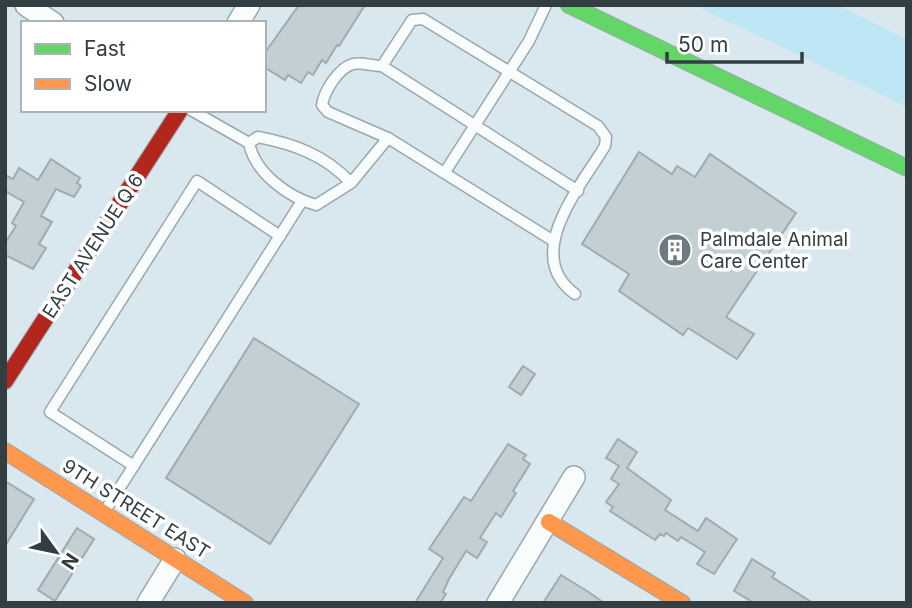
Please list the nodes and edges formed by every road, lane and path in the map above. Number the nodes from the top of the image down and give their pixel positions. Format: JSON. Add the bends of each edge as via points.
{"nodes":[{"id":1,"x":26,"y":5,"type":"edge"},
{"id":2,"x":249,"y":5,"type":"edge"},
{"id":3,"x":546,"y":5,"type":"edge"},
{"id":4,"x":569,"y":5,"type":"edge"},
{"id":5,"x":50,"y":21,"type":"edge"},
{"id":6,"x":239,"y":21,"type":"edge"},
{"id":7,"x":382,"y":66,"type":"junction"},
{"id":8,"x":510,"y":71,"type":"junction"},
{"id":9,"x":179,"y":112,"type":"edge"},
{"id":10,"x":195,"y":112,"type":"edge"},
{"id":11,"x":475,"y":126,"type":"junction"},
{"id":12,"x":388,"y":138,"type":"junction"},
{"id":13,"x":249,"y":143,"type":"junction"},
{"id":14,"x":907,"y":168,"type":"edge"},
{"id":15,"x":445,"y":172,"type":"junction"},
{"id":16,"x":351,"y":183,"type":"junction"},
{"id":17,"x":578,"y":191,"type":"junction"},
{"id":18,"x":302,"y":201,"type":"junction"},
{"id":19,"x":280,"y":236,"type":"junction"},
{"id":20,"x":552,"y":240,"type":"junction"},
{"id":21,"x":575,"y":294,"type":"dead end"},
{"id":22,"x":5,"y":381,"type":"edge"},
{"id":23,"x":5,"y":451,"type":"edge"},
{"id":24,"x":134,"y":466,"type":"junction"},
{"id":25,"x":574,"y":477,"type":"dead end"},
{"id":26,"x":103,"y":513,"type":"junction"},
{"id":27,"x":549,"y":522,"type":"junction"},
{"id":28,"x":175,"y":559,"type":"junction"},
{"id":29,"x":148,"y":603,"type":"edge"},
{"id":30,"x":245,"y":603,"type":"edge"},
{"id":31,"x":498,"y":603,"type":"edge"},
{"id":32,"x":682,"y":603,"type":"edge"}],
"edges":[{"from":1,"to":5,"type":"street"},
{"from":2,"to":6,"type":"street"},
{"from":3,"to":8,"type":"lane"},
{"from":4,"to":14,"type":"street"},
{"from":7,"to":8,"type":"lane","via":[[412,20],[423,19]]},
{"from":7,"to":11,"type":"lane"},
{"from":7,"to":12,"type":"lane","via":[[352,64],[338,74],[322,105],[328,112]]},
{"from":8,"to":11,"type":"lane"},
{"from":8,"to":17,"type":"lane","via":[[598,126],[606,136],[605,146]]},
{"from":9,"to":22,"type":"street","name":"EAST AVENUE Q 6"},
{"from":10,"to":13,"type":"lane"},
{"from":11,"to":15,"type":"lane"},
{"from":11,"to":17,"type":"lane"},
{"from":12,"to":15,"type":"lane"},
{"from":12,"to":16,"type":"lane"},
{"from":13,"to":16,"type":"lane","via":[[258,137],[291,144],[334,165]]},
{"from":13,"to":18,"type":"lane","via":[[252,159]]},
{"from":15,"to":20,"type":"lane"},
{"from":16,"to":18,"type":"lane","via":[[316,205]]},
{"from":17,"to":20,"type":"lane"},
{"from":18,"to":19,"type":"lane"},
{"from":19,"to":24,"type":"lane"},
{"from":19,"to":24,"type":"lane","via":[[197,181],[79,366],[50,412]]},
{"from":20,"to":21,"type":"lane","via":[[563,285]]},
{"from":23,"to":26,"type":"street","name":"9TH STREET EAST"},
{"from":24,"to":26,"type":"lane"},
{"from":25,"to":27,"type":"street"},
{"from":26,"to":28,"type":"street","name":"9TH STREET EAST"},
{"from":27,"to":31,"type":"street"},
{"from":27,"to":32,"type":"street"},
{"from":28,"to":29,"type":"street"},
{"from":28,"to":30,"type":"street","name":"9TH STREET EAST"}]}
